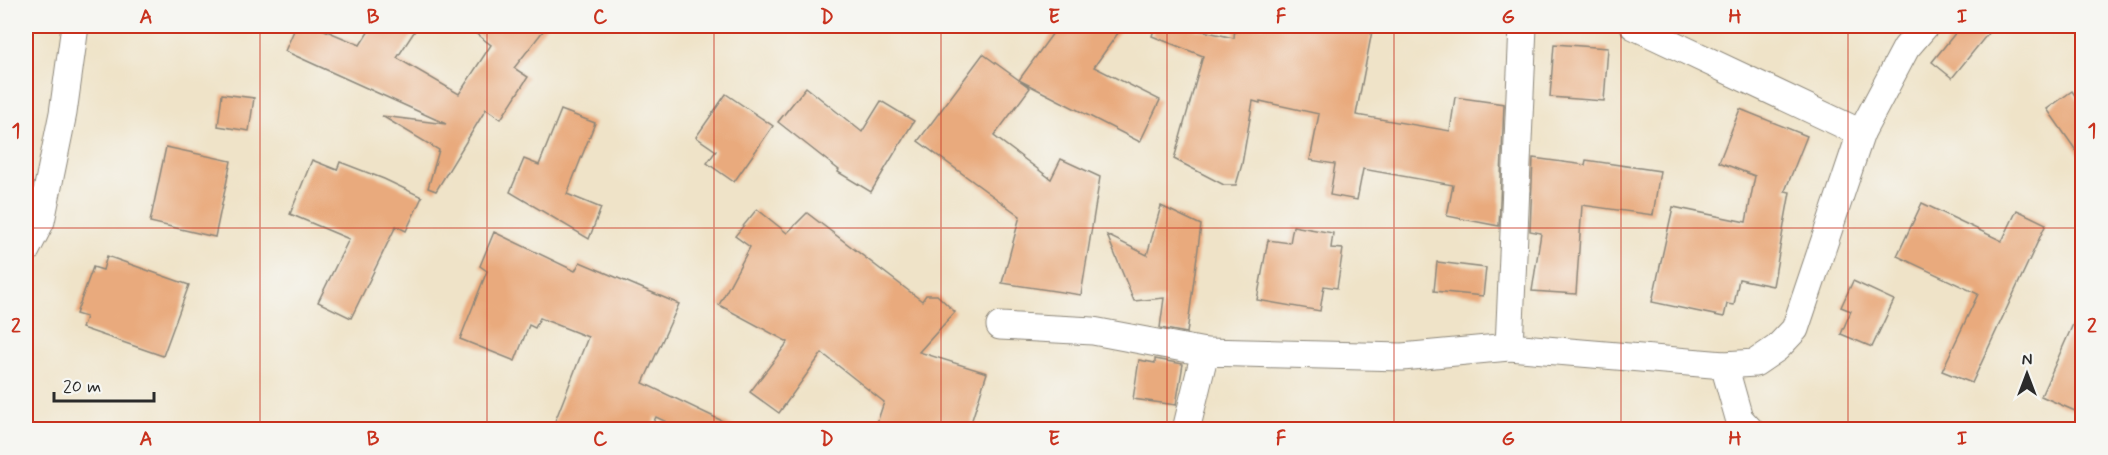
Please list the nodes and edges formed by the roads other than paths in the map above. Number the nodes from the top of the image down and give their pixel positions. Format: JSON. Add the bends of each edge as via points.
{"nodes":[{"id":1,"x":75,"y":26,"type":"edge"},
{"id":2,"x":1522,"y":26,"type":"edge"},
{"id":3,"x":1634,"y":26,"type":"edge"},
{"id":4,"x":1925,"y":26,"type":"edge"},
{"id":5,"x":1861,"y":133,"type":"junction"},
{"id":6,"x":26,"y":250,"type":"edge"},
{"id":7,"x":1000,"y":326,"type":"dead end"},
{"id":8,"x":1509,"y":347,"type":"junction"},
{"id":9,"x":1205,"y":352,"type":"junction"},
{"id":10,"x":1724,"y":365,"type":"junction"},
{"id":11,"x":1186,"y":429,"type":"edge"},
{"id":12,"x":1750,"y":429,"type":"edge"}],
"edges":[{"from":1,"to":6,"type":"street","via":[[63,113],[41,221]]},
{"from":2,"to":8,"type":"street"},
{"from":3,"to":5,"type":"street"},
{"from":4,"to":5,"type":"street","via":[[1906,48]]},
{"from":5,"to":10,"type":"street","via":[[1796,329],[1755,363]]},
{"from":7,"to":9,"type":"street","via":[[1093,331]]},
{"from":8,"to":9,"type":"street","via":[[1402,357]]},
{"from":8,"to":10,"type":"street"},
{"from":9,"to":11,"type":"street"},
{"from":10,"to":12,"type":"street","via":[[1738,418]]}]}
